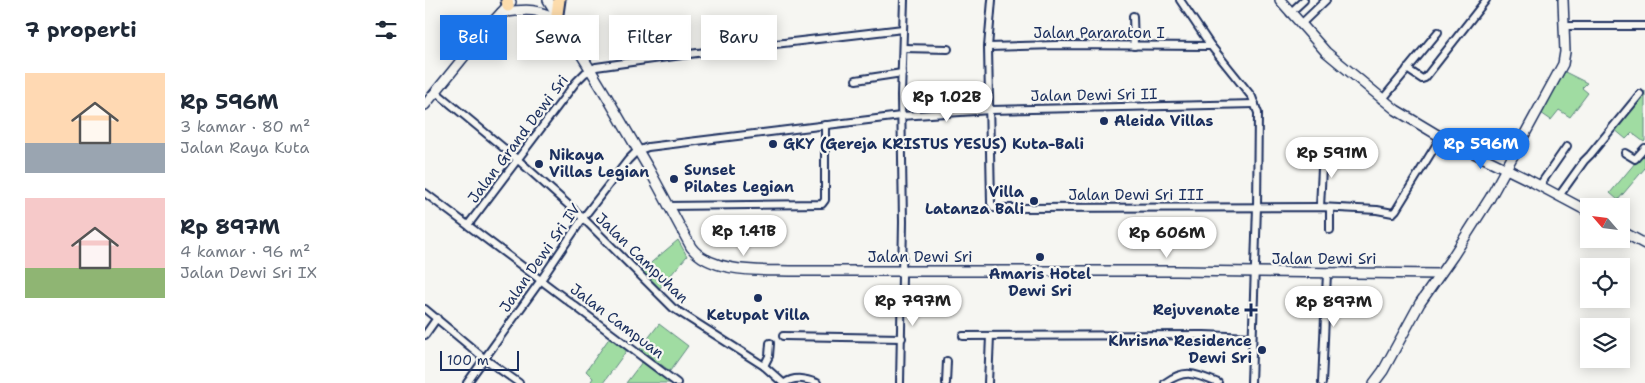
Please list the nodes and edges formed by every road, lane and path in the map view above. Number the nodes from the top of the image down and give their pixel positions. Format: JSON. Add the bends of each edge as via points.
{"nodes":[{"id":1,"x":548,"y":0,"type":"edge"},
{"id":2,"x":559,"y":0,"type":"edge"},
{"id":3,"x":905,"y":0,"type":"edge"},
{"id":4,"x":992,"y":0,"type":"edge"},
{"id":5,"x":1180,"y":0,"type":"edge"},
{"id":6,"x":1280,"y":0,"type":"edge"},
{"id":7,"x":1304,"y":0,"type":"edge"},
{"id":8,"x":1326,"y":0,"type":"edge"},
{"id":9,"x":1486,"y":0,"type":"edge"},
{"id":10,"x":1563,"y":0,"type":"edge"},
{"id":11,"x":507,"y":5,"type":"edge"},
{"id":12,"x":1290,"y":13,"type":"junction"},
{"id":13,"x":551,"y":15,"type":"edge"},
{"id":14,"x":558,"y":15,"type":"edge"},
{"id":15,"x":560,"y":15,"type":"edge"},
{"id":16,"x":1133,"y":16,"type":"dead end"},
{"id":17,"x":1301,"y":24,"type":"junction"},
{"id":18,"x":1564,"y":26,"type":"junction"},
{"id":19,"x":1645,"y":26,"type":"edge"},
{"id":20,"x":903,"y":29,"type":"junction"},
{"id":21,"x":1438,"y":32,"type":"dead end"},
{"id":22,"x":1134,"y":46,"type":"junction"},
{"id":23,"x":1211,"y":46,"type":"junction"},
{"id":24,"x":988,"y":47,"type":"junction"},
{"id":25,"x":903,"y":48,"type":"junction"},
{"id":26,"x":948,"y":49,"type":"dead end"},
{"id":27,"x":585,"y":60,"type":"edge"},
{"id":28,"x":1407,"y":69,"type":"junction"},
{"id":29,"x":591,"y":70,"type":"junction"},
{"id":30,"x":901,"y":73,"type":"junction"},
{"id":31,"x":855,"y":80,"type":"dead end"},
{"id":32,"x":436,"y":92,"type":"junction"},
{"id":33,"x":1640,"y":94,"type":"dead end"},
{"id":34,"x":1382,"y":100,"type":"junction"},
{"id":35,"x":1255,"y":104,"type":"junction"},
{"id":36,"x":425,"y":105,"type":"edge"},
{"id":37,"x":990,"y":110,"type":"junction"},
{"id":38,"x":901,"y":116,"type":"junction"},
{"id":39,"x":825,"y":125,"type":"junction"},
{"id":40,"x":1441,"y":137,"type":"junction"},
{"id":41,"x":1567,"y":146,"type":"dead end"},
{"id":42,"x":1645,"y":148,"type":"edge"},
{"id":43,"x":1323,"y":149,"type":"dead end"},
{"id":44,"x":637,"y":151,"type":"junction"},
{"id":45,"x":1625,"y":154,"type":"dead end"},
{"id":46,"x":517,"y":159,"type":"junction"},
{"id":47,"x":1506,"y":168,"type":"junction"},
{"id":48,"x":1539,"y":186,"type":"junction"},
{"id":49,"x":425,"y":193,"type":"edge"},
{"id":50,"x":1559,"y":196,"type":"junction"},
{"id":51,"x":668,"y":206,"type":"junction"},
{"id":52,"x":1257,"y":207,"type":"junction"},
{"id":53,"x":1320,"y":207,"type":"junction"},
{"id":54,"x":1580,"y":207,"type":"edge"},
{"id":55,"x":1330,"y":208,"type":"junction"},
{"id":56,"x":583,"y":218,"type":"junction"},
{"id":57,"x":468,"y":225,"type":"junction"},
{"id":58,"x":1330,"y":230,"type":"dead end"},
{"id":59,"x":1630,"y":236,"type":"edge"},
{"id":60,"x":1645,"y":243,"type":"edge"},
{"id":61,"x":902,"y":271,"type":"junction"},
{"id":62,"x":1254,"y":272,"type":"junction"},
{"id":63,"x":1327,"y":273,"type":"junction"},
{"id":64,"x":1435,"y":276,"type":"junction"},
{"id":65,"x":541,"y":280,"type":"junction"},
{"id":66,"x":425,"y":309,"type":"edge"},
{"id":67,"x":437,"y":318,"type":"junction"},
{"id":68,"x":425,"y":335,"type":"edge"},
{"id":69,"x":783,"y":336,"type":"dead end"},
{"id":70,"x":963,"y":336,"type":"dead end"},
{"id":71,"x":990,"y":336,"type":"junction"},
{"id":72,"x":1252,"y":337,"type":"junction"},
{"id":73,"x":902,"y":338,"type":"junction"},
{"id":74,"x":770,"y":343,"type":"dead end"},
{"id":75,"x":485,"y":359,"type":"junction"},
{"id":76,"x":947,"y":361,"type":"dead end"},
{"id":77,"x":764,"y":366,"type":"junction"},
{"id":78,"x":467,"y":383,"type":"edge"},
{"id":79,"x":519,"y":383,"type":"edge"},
{"id":80,"x":677,"y":383,"type":"edge"},
{"id":81,"x":784,"y":383,"type":"edge"},
{"id":82,"x":817,"y":383,"type":"edge"},
{"id":83,"x":900,"y":383,"type":"edge"},
{"id":84,"x":946,"y":383,"type":"edge"},
{"id":85,"x":988,"y":383,"type":"edge"},
{"id":86,"x":1165,"y":383,"type":"edge"},
{"id":87,"x":1218,"y":383,"type":"edge"},
{"id":88,"x":1251,"y":383,"type":"edge"},
{"id":89,"x":1322,"y":383,"type":"edge"},
{"id":90,"x":1374,"y":383,"type":"edge"}],
"edges":[{"from":1,"to":14,"type":"street","name":"Jalan Dewi Sri"},
{"from":2,"to":15,"type":"highway"},
{"from":3,"to":20,"type":"street"},
{"from":4,"to":24,"type":"street"},
{"from":5,"to":23,"type":"street"},
{"from":6,"to":12,"type":"street"},
{"from":7,"to":12,"type":"street"},
{"from":8,"to":17,"type":"street"},
{"from":9,"to":28,"type":"street","via":[[1425,78]]},
{"from":10,"to":18,"type":"street"},
{"from":11,"to":13,"type":"street"},
{"from":11,"to":32,"type":"street"},
{"from":12,"to":17,"type":"street"},
{"from":16,"to":22,"type":"street"},
{"from":17,"to":34,"type":"street","via":[[1326,52]]},
{"from":18,"to":19,"type":"street"},
{"from":18,"to":47,"type":"street","via":[[1563,64]]},
{"from":20,"to":25,"type":"street"},
{"from":20,"to":29,"type":"street","via":[[689,54]]},
{"from":21,"to":28,"type":"street"},
{"from":22,"to":23,"type":"street","name":"Jalan Pararaton I"},
{"from":22,"to":24,"type":"street","name":"Jalan Pararaton I"},
{"from":23,"to":35,"type":"street"},
{"from":24,"to":37,"type":"street"},
{"from":25,"to":26,"type":"street"},
{"from":25,"to":30,"type":"street"},
{"from":27,"to":29,"type":"street","name":"Jalan Dewi Sri"},
{"from":28,"to":34,"type":"street"},
{"from":29,"to":44,"type":"street","name":"Jalan Dewi Sri"},
{"from":29,"to":46,"type":"street","name":"Jalan Grand Dewi Sri","via":[[576,82]]},
{"from":30,"to":31,"type":"street"},
{"from":30,"to":38,"type":"street"},
{"from":32,"to":36,"type":"street"},
{"from":32,"to":46,"type":"street","name":"Jalan Campuhan"},
{"from":33,"to":50,"type":"street"},
{"from":34,"to":40,"type":"street"},
{"from":35,"to":37,"type":"street","name":"Jalan Dewi Sri II"},
{"from":35,"to":52,"type":"street"},
{"from":37,"to":38,"type":"street","name":"Jalan Dewi Sri II"},
{"from":37,"to":52,"type":"street","name":"Jalan Dewi Sri III","via":[[991,204],[994,208]]},
{"from":38,"to":39,"type":"street","name":"Jalan Dewi Sri II"},
{"from":38,"to":61,"type":"street"},
{"from":39,"to":44,"type":"street","name":"Jalan Dewi Sri II"},
{"from":39,"to":51,"type":"street","via":[[825,200],[822,204]]},
{"from":40,"to":47,"type":"street"},
{"from":40,"to":55,"type":"street","name":"Jalan Dewi Sri III","via":[[1393,213]]},
{"from":41,"to":48,"type":"street"},
{"from":42,"to":45,"type":"street","via":[[1635,159]]},
{"from":43,"to":53,"type":"street"},
{"from":44,"to":51,"type":"street","name":"Jalan Dewi Sri"},
{"from":44,"to":56,"type":"street","name":"Jalan Dewi Sri IV"},
{"from":46,"to":56,"type":"street","name":"Jalan Campuhan"},
{"from":46,"to":57,"type":"street","name":"Jalan Grand Dewi Sri"},
{"from":47,"to":48,"type":"street"},
{"from":47,"to":64,"type":"street","via":[[1490,198]]},
{"from":48,"to":50,"type":"street"},
{"from":49,"to":57,"type":"street","name":"Jalan Campuan"},
{"from":50,"to":54,"type":"street"},
{"from":51,"to":61,"type":"street","name":"Jalan Dewi Sri","via":[[693,251],[719,265],[771,270]]},
{"from":52,"to":53,"type":"street","name":"Jalan Dewi Sri III"},
{"from":52,"to":62,"type":"street"},
{"from":53,"to":55,"type":"street","name":"Jalan Dewi Sri III"},
{"from":55,"to":58,"type":"street"},
{"from":56,"to":65,"type":"street","name":"Jalan Dewi Sri IV"},
{"from":56,"to":77,"type":"street","name":"Jalan Campuhan","via":[[673,308]]},
{"from":57,"to":65,"type":"street","name":"Jalan Campuan"},
{"from":59,"to":60,"type":"street"},
{"from":61,"to":62,"type":"street","name":"Jalan Dewi Sri"},
{"from":61,"to":73,"type":"street"},
{"from":62,"to":63,"type":"street","name":"Jalan Dewi Sri"},
{"from":62,"to":72,"type":"street"},
{"from":63,"to":64,"type":"street","name":"Jalan Dewi Sri"},
{"from":63,"to":89,"type":"street"},
{"from":64,"to":90,"type":"street"},
{"from":65,"to":75,"type":"street","name":"Jalan Dewi Sri IV"},
{"from":65,"to":80,"type":"street","name":"Jalan Campuan"},
{"from":66,"to":67,"type":"street"},
{"from":67,"to":68,"type":"street"},
{"from":67,"to":75,"type":"street"},
{"from":69,"to":73,"type":"street"},
{"from":70,"to":71,"type":"street"},
{"from":71,"to":72,"type":"street"},
{"from":71,"to":85,"type":"street"},
{"from":72,"to":88,"type":"street"},
{"from":73,"to":83,"type":"street"},
{"from":74,"to":77,"type":"street"},
{"from":75,"to":78,"type":"street","name":"Jalan Dewi Sri IV"},
{"from":75,"to":79,"type":"street"},
{"from":76,"to":84,"type":"street"},
{"from":77,"to":81,"type":"street","name":"Jalan Campuhan"},
{"from":81,"to":82,"type":"street","via":[[796,379]]},
{"from":86,"to":87,"type":"street","via":[[1185,372]]}]}
